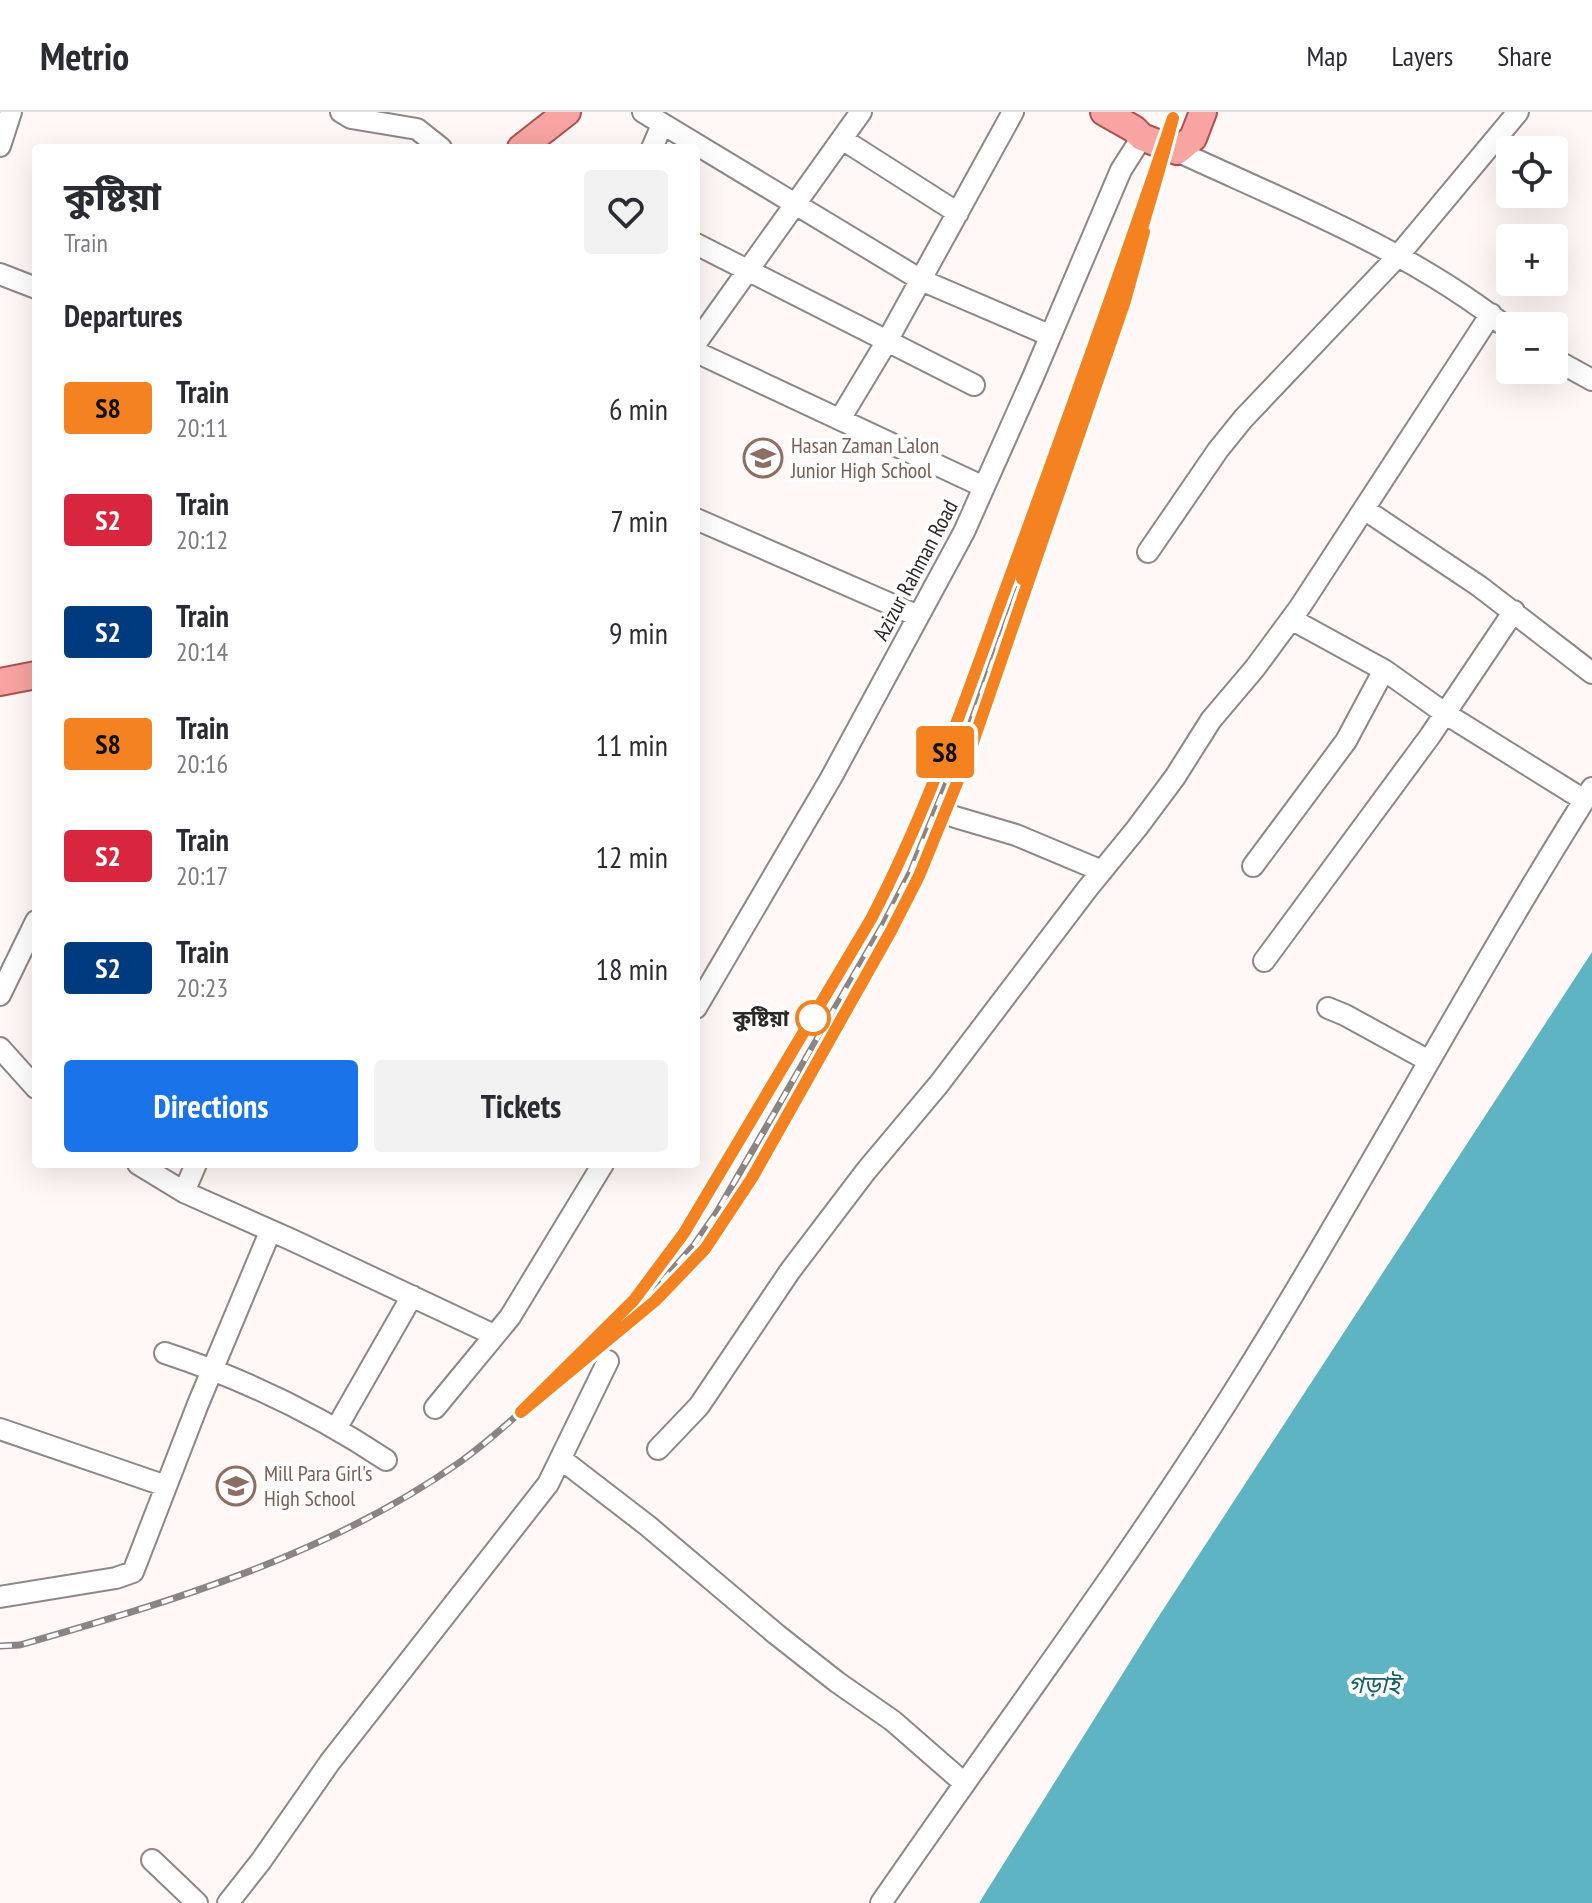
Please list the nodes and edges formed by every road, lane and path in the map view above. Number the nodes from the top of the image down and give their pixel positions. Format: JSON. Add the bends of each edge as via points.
{"nodes":[{"id":1,"x":11,"y":112,"type":"edge"},
{"id":2,"x":341,"y":112,"type":"edge"},
{"id":3,"x":567,"y":112,"type":"edge"},
{"id":4,"x":643,"y":112,"type":"edge"},
{"id":5,"x":861,"y":112,"type":"edge"},
{"id":6,"x":1013,"y":112,"type":"edge"},
{"id":7,"x":1104,"y":112,"type":"edge"},
{"id":8,"x":1203,"y":112,"type":"edge"},
{"id":9,"x":1518,"y":112,"type":"edge"},
{"id":10,"x":662,"y":125,"type":"junction"},
{"id":11,"x":1141,"y":127,"type":"edge"},
{"id":12,"x":842,"y":139,"type":"junction"},
{"id":13,"x":436,"y":144,"type":"edge"},
{"id":14,"x":526,"y":144,"type":"edge"},
{"id":15,"x":654,"y":144,"type":"edge"},
{"id":16,"x":694,"y":144,"type":"edge"},
{"id":17,"x":0,"y":146,"type":"edge"},
{"id":18,"x":700,"y":147,"type":"edge"},
{"id":19,"x":1177,"y":151,"type":"junction"},
{"id":20,"x":795,"y":203,"type":"junction"},
{"id":21,"x":958,"y":213,"type":"junction"},
{"id":22,"x":700,"y":246,"type":"edge"},
{"id":23,"x":1398,"y":256,"type":"junction"},
{"id":24,"x":747,"y":270,"type":"junction"},
{"id":25,"x":0,"y":274,"type":"edge"},
{"id":26,"x":921,"y":280,"type":"junction"},
{"id":27,"x":32,"y":286,"type":"edge"},
{"id":28,"x":1491,"y":314,"type":"junction"},
{"id":29,"x":1496,"y":318,"type":"edge"},
{"id":30,"x":1049,"y":335,"type":"junction"},
{"id":31,"x":700,"y":337,"type":"edge"},
{"id":32,"x":887,"y":341,"type":"junction"},
{"id":33,"x":700,"y":354,"type":"edge"},
{"id":34,"x":1568,"y":367,"type":"edge"},
{"id":35,"x":1592,"y":380,"type":"edge"},
{"id":36,"x":974,"y":385,"type":"dead end"},
{"id":37,"x":840,"y":419,"type":"junction"},
{"id":38,"x":984,"y":487,"type":"junction"},
{"id":39,"x":1364,"y":509,"type":"junction"},
{"id":40,"x":700,"y":521,"type":"edge"},
{"id":41,"x":1148,"y":552,"type":"dead end"},
{"id":42,"x":1514,"y":611,"type":"junction"},
{"id":43,"x":918,"y":616,"type":"junction"},
{"id":44,"x":1291,"y":619,"type":"junction"},
{"id":45,"x":1384,"y":670,"type":"junction"},
{"id":46,"x":1592,"y":673,"type":"edge"},
{"id":47,"x":32,"y":676,"type":"edge"},
{"id":48,"x":0,"y":682,"type":"edge"},
{"id":49,"x":1446,"y":714,"type":"junction"},
{"id":50,"x":1588,"y":794,"type":"edge"},
{"id":51,"x":955,"y":817,"type":"dead end"},
{"id":52,"x":1253,"y":866,"type":"dead end"},
{"id":53,"x":1102,"y":871,"type":"junction"},
{"id":54,"x":32,"y":929,"type":"edge"},
{"id":55,"x":1264,"y":961,"type":"dead end"},
{"id":56,"x":0,"y":995,"type":"edge"},
{"id":57,"x":700,"y":1001,"type":"edge"},
{"id":58,"x":1328,"y":1008,"type":"dead end"},
{"id":59,"x":0,"y":1048,"type":"edge"},
{"id":60,"x":1429,"y":1061,"type":"junction"},
{"id":61,"x":32,"y":1084,"type":"edge"},
{"id":62,"x":145,"y":1168,"type":"edge"},
{"id":63,"x":194,"y":1168,"type":"edge"},
{"id":64,"x":601,"y":1168,"type":"edge"},
{"id":65,"x":184,"y":1192,"type":"junction"},
{"id":66,"x":270,"y":1232,"type":"junction"},
{"id":67,"x":412,"y":1296,"type":"junction"},
{"id":68,"x":494,"y":1335,"type":"junction"},
{"id":69,"x":165,"y":1353,"type":"dead end"},
{"id":70,"x":608,"y":1361,"type":"dead end"},
{"id":71,"x":213,"y":1369,"type":"junction"},
{"id":72,"x":435,"y":1408,"type":"dead end"},
{"id":73,"x":337,"y":1427,"type":"junction"},
{"id":74,"x":0,"y":1429,"type":"edge"},
{"id":75,"x":658,"y":1449,"type":"dead end"},
{"id":76,"x":561,"y":1459,"type":"junction"},
{"id":77,"x":386,"y":1460,"type":"dead end"},
{"id":78,"x":166,"y":1486,"type":"junction"},
{"id":79,"x":0,"y":1597,"type":"edge"},
{"id":80,"x":964,"y":1783,"type":"junction"},
{"id":81,"x":152,"y":1860,"type":"dead end"},
{"id":82,"x":197,"y":1903,"type":"edge"},
{"id":83,"x":228,"y":1903,"type":"edge"},
{"id":84,"x":881,"y":1903,"type":"edge"}],
"edges":[{"from":1,"to":17,"type":"street"},
{"from":2,"to":13,"type":"street","via":[[417,129]]},
{"from":3,"to":14,"type":"main road"},
{"from":4,"to":10,"type":"street"},
{"from":5,"to":12,"type":"street"},
{"from":6,"to":21,"type":"street"},
{"from":7,"to":11,"type":"main road"},
{"from":8,"to":19,"type":"main road","via":[[1193,138]]},
{"from":9,"to":23,"type":"street"},
{"from":10,"to":15,"type":"street"},
{"from":10,"to":16,"type":"street"},
{"from":11,"to":19,"type":"main road"},
{"from":11,"to":30,"type":"street","name":"Azizur Rahman Road"},
{"from":12,"to":20,"type":"street"},
{"from":12,"to":21,"type":"street"},
{"from":18,"to":20,"type":"street"},
{"from":19,"to":23,"type":"street"},
{"from":20,"to":24,"type":"street"},
{"from":20,"to":26,"type":"street"},
{"from":21,"to":26,"type":"street"},
{"from":22,"to":24,"type":"street"},
{"from":23,"to":28,"type":"street"},
{"from":23,"to":41,"type":"street","via":[[1243,419]]},
{"from":24,"to":31,"type":"street"},
{"from":24,"to":32,"type":"street"},
{"from":25,"to":27,"type":"street"},
{"from":26,"to":30,"type":"street"},
{"from":26,"to":32,"type":"street"},
{"from":28,"to":29,"type":"street"},
{"from":28,"to":39,"type":"street"},
{"from":30,"to":38,"type":"street","name":"Azizur Rahman Road"},
{"from":32,"to":36,"type":"street"},
{"from":32,"to":37,"type":"street"},
{"from":33,"to":37,"type":"street"},
{"from":34,"to":35,"type":"street"},
{"from":37,"to":38,"type":"street"},
{"from":38,"to":43,"type":"street","name":"Azizur Rahman Road"},
{"from":39,"to":42,"type":"street"},
{"from":39,"to":44,"type":"street"},
{"from":40,"to":43,"type":"street"},
{"from":42,"to":46,"type":"street"},
{"from":42,"to":49,"type":"street"},
{"from":43,"to":57,"type":"street","name":"Azizur Rahman Road","via":[[831,778]]},
{"from":44,"to":45,"type":"street"},
{"from":44,"to":53,"type":"street"},
{"from":45,"to":49,"type":"street"},
{"from":45,"to":52,"type":"street","via":[[1346,741]]},
{"from":47,"to":48,"type":"main road"},
{"from":49,"to":50,"type":"street"},
{"from":49,"to":55,"type":"street"},
{"from":50,"to":60,"type":"street"},
{"from":51,"to":53,"type":"street","via":[[1016,835]]},
{"from":53,"to":75,"type":"street","via":[[856,1183],[699,1406]]},
{"from":54,"to":56,"type":"street"},
{"from":58,"to":60,"type":"street"},
{"from":59,"to":61,"type":"street"},
{"from":60,"to":80,"type":"street","via":[[1244,1376]]},
{"from":62,"to":65,"type":"street"},
{"from":63,"to":65,"type":"street"},
{"from":64,"to":68,"type":"street"},
{"from":65,"to":66,"type":"street"},
{"from":66,"to":67,"type":"street"},
{"from":66,"to":71,"type":"street"},
{"from":67,"to":68,"type":"street"},
{"from":67,"to":73,"type":"street"},
{"from":68,"to":72,"type":"street"},
{"from":69,"to":71,"type":"street"},
{"from":70,"to":76,"type":"street"},
{"from":71,"to":73,"type":"street"},
{"from":71,"to":78,"type":"street"},
{"from":73,"to":77,"type":"street"},
{"from":74,"to":78,"type":"street"},
{"from":76,"to":80,"type":"street"},
{"from":76,"to":83,"type":"street","via":[[548,1484],[330,1762]]},
{"from":78,"to":79,"type":"street","via":[[133,1572]]},
{"from":80,"to":84,"type":"street"},
{"from":81,"to":82,"type":"street"}]}
